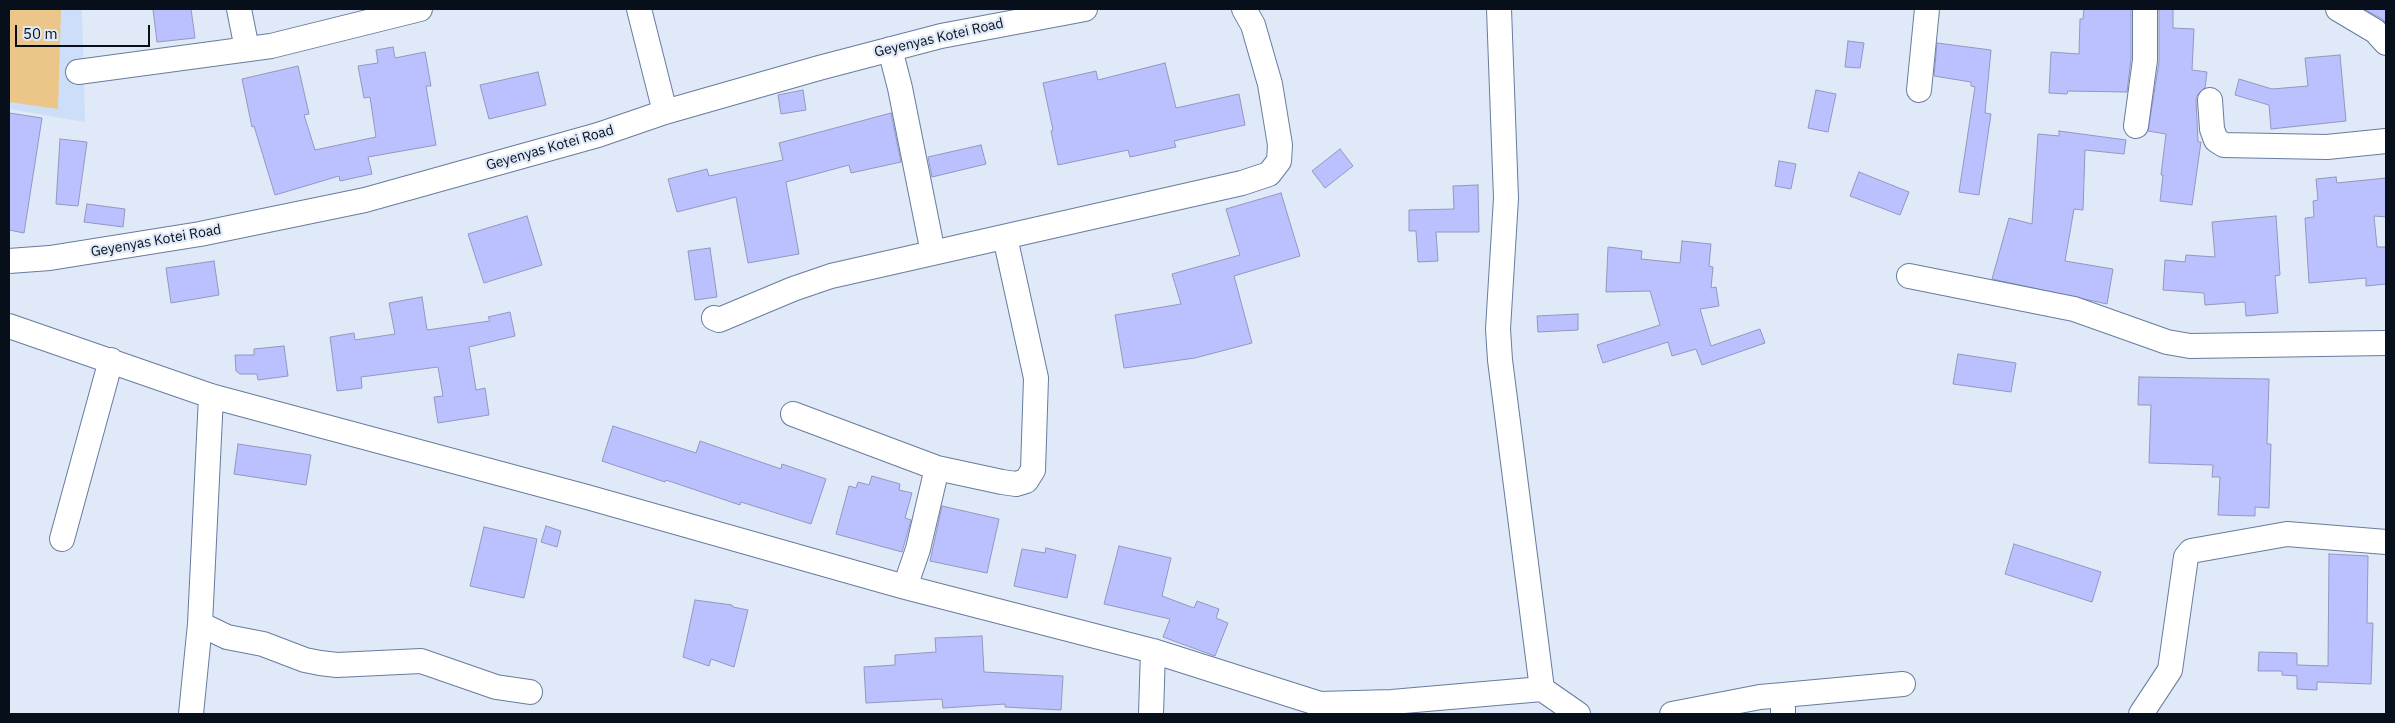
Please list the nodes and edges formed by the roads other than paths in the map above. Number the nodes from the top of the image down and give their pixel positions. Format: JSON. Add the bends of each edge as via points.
{"nodes":[{"id":1,"x":239,"y":9,"type":"edge"},
{"id":2,"x":420,"y":9,"type":"edge"},
{"id":3,"x":639,"y":9,"type":"edge"},
{"id":4,"x":1085,"y":9,"type":"edge"},
{"id":5,"x":1244,"y":9,"type":"edge"},
{"id":6,"x":1499,"y":9,"type":"edge"},
{"id":7,"x":1927,"y":9,"type":"edge"},
{"id":8,"x":2145,"y":9,"type":"edge"},
{"id":9,"x":2338,"y":9,"type":"edge"},
{"id":10,"x":2386,"y":43,"type":"edge"},
{"id":11,"x":247,"y":49,"type":"junction"},
{"id":12,"x":890,"y":49,"type":"junction"},
{"id":13,"x":78,"y":72,"type":"dead end"},
{"id":14,"x":1919,"y":90,"type":"dead end"},
{"id":15,"x":2210,"y":100,"type":"dead end"},
{"id":16,"x":665,"y":112,"type":"junction"},
{"id":17,"x":2136,"y":126,"type":"dead end"},
{"id":18,"x":2386,"y":141,"type":"edge"},
{"id":19,"x":1005,"y":237,"type":"junction"},
{"id":20,"x":933,"y":253,"type":"junction"},
{"id":21,"x":9,"y":261,"type":"edge"},
{"id":22,"x":1909,"y":276,"type":"dead end"},
{"id":23,"x":714,"y":318,"type":"dead end"},
{"id":24,"x":9,"y":326,"type":"edge"},
{"id":25,"x":2386,"y":344,"type":"edge"},
{"id":26,"x":111,"y":360,"type":"junction"},
{"id":27,"x":211,"y":396,"type":"junction"},
{"id":28,"x":793,"y":414,"type":"dead end"},
{"id":29,"x":937,"y":468,"type":"junction"},
{"id":30,"x":62,"y":539,"type":"dead end"},
{"id":31,"x":2386,"y":542,"type":"edge"},
{"id":32,"x":905,"y":587,"type":"junction"},
{"id":33,"x":200,"y":624,"type":"junction"},
{"id":34,"x":1153,"y":651,"type":"junction"},
{"id":35,"x":1903,"y":684,"type":"dead end"},
{"id":36,"x":1542,"y":689,"type":"junction"},
{"id":37,"x":530,"y":692,"type":"dead end"},
{"id":38,"x":1783,"y":705,"type":"edge"},
{"id":39,"x":1392,"y":708,"type":"edge"},
{"id":40,"x":191,"y":714,"type":"edge"},
{"id":41,"x":1151,"y":714,"type":"edge"},
{"id":42,"x":1578,"y":714,"type":"edge"},
{"id":43,"x":1672,"y":714,"type":"edge"},
{"id":44,"x":2141,"y":714,"type":"edge"}],
"edges":[{"from":1,"to":11,"type":"street"},
{"from":2,"to":11,"type":"street"},
{"from":3,"to":16,"type":"street"},
{"from":4,"to":12,"type":"street","name":"Geyenyas Kotei Road"},
{"from":5,"to":19,"type":"street","via":[[1254,25],[1270,84],[1280,145],[1279,162],[1269,174]]},
{"from":6,"to":36,"type":"street","via":[[1506,198],[1498,329]]},
{"from":7,"to":14,"type":"street"},
{"from":8,"to":17,"type":"street","via":[[2145,60]]},
{"from":9,"to":10,"type":"street","via":[[2375,31]]},
{"from":11,"to":13,"type":"street"},
{"from":12,"to":16,"type":"street","name":"Geyenyas Kotei Road"},
{"from":12,"to":20,"type":"street"},
{"from":15,"to":18,"type":"street","via":[[2212,129],[2216,140],[2224,145],[2327,147]]},
{"from":16,"to":21,"type":"street","name":"Geyenyas Kotei Road","via":[[598,135],[365,200],[200,234],[50,258]]},
{"from":19,"to":20,"type":"street"},
{"from":19,"to":29,"type":"street","via":[[1036,378],[1033,470],[1026,481],[1016,484]]},
{"from":20,"to":23,"type":"street","via":[[831,276],[719,320]]},
{"from":22,"to":25,"type":"street","via":[[2074,309],[2166,342],[2190,346]]},
{"from":24,"to":26,"type":"street"},
{"from":26,"to":27,"type":"street"},
{"from":26,"to":30,"type":"street"},
{"from":27,"to":32,"type":"street","via":[[577,494]]},
{"from":27,"to":33,"type":"street"},
{"from":28,"to":29,"type":"street"},
{"from":29,"to":32,"type":"street","via":[[918,549]]},
{"from":31,"to":44,"type":"street","via":[[2287,534],[2191,551],[2186,557],[2170,670]]},
{"from":32,"to":34,"type":"street"},
{"from":33,"to":37,"type":"street","via":[[227,637],[263,644],[320,664],[420,661],[496,687]]},
{"from":33,"to":40,"type":"street"},
{"from":34,"to":39,"type":"street","via":[[1320,704]]},
{"from":34,"to":41,"type":"street"},
{"from":35,"to":38,"type":"street"},
{"from":36,"to":39,"type":"street"},
{"from":36,"to":42,"type":"street"},
{"from":38,"to":43,"type":"street","via":[[1760,697]]}]}
